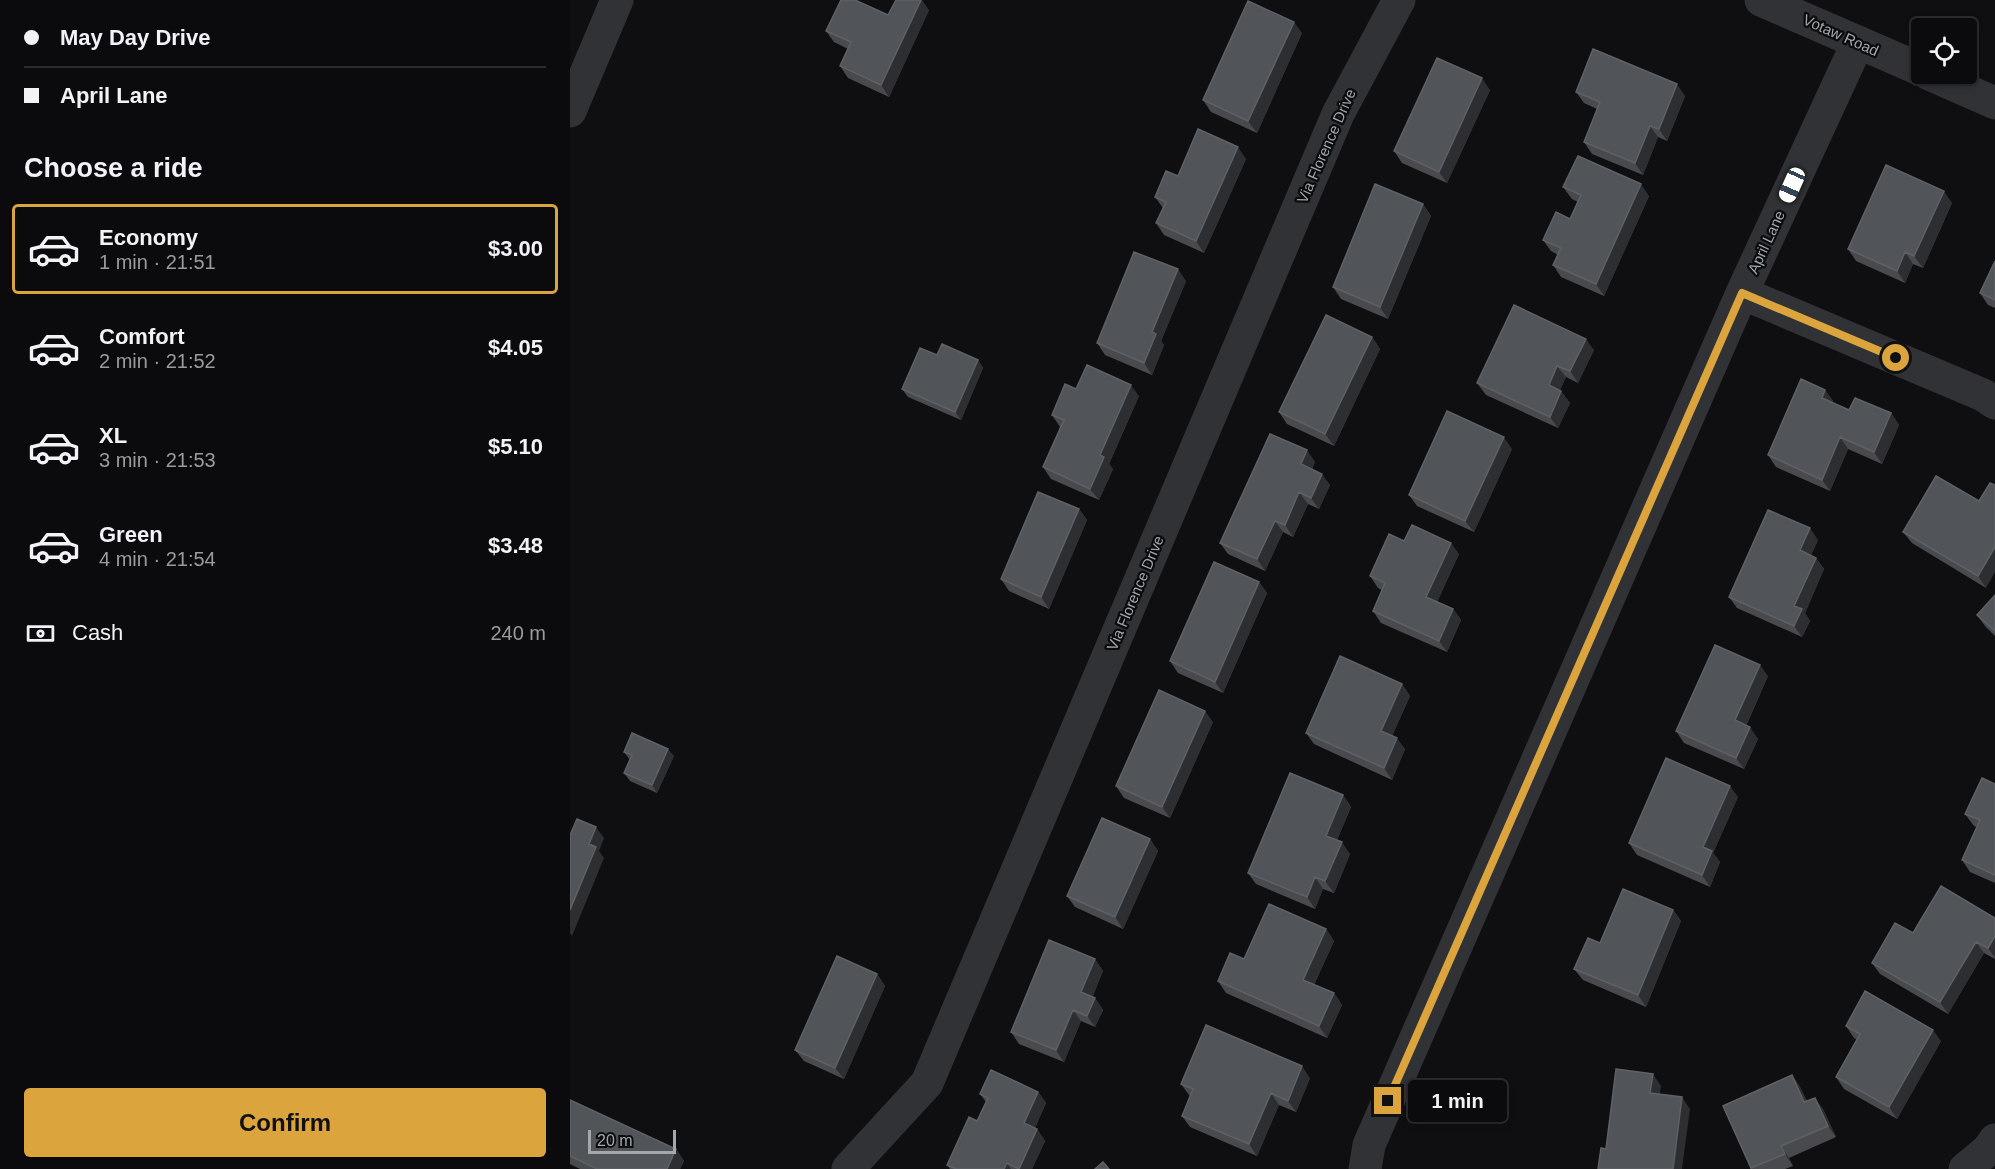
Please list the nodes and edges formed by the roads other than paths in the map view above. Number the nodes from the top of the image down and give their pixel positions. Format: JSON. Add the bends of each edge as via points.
{"nodes":[{"id":1,"x":617,"y":0,"type":"edge"},
{"id":2,"x":1399,"y":0,"type":"edge"},
{"id":3,"x":1761,"y":0,"type":"edge"},
{"id":4,"x":1858,"y":42,"type":"junction"},
{"id":5,"x":1911,"y":65,"type":"edge"},
{"id":6,"x":1952,"y":84,"type":"edge"},
{"id":7,"x":1995,"y":103,"type":"edge"},
{"id":8,"x":570,"y":111,"type":"edge"},
{"id":9,"x":1742,"y":293,"type":"junction"},
{"id":10,"x":1995,"y":403,"type":"edge"},
{"id":11,"x":1995,"y":1140,"type":"edge"},
{"id":12,"x":848,"y":1169,"type":"edge"},
{"id":13,"x":1365,"y":1169,"type":"edge"},
{"id":14,"x":1965,"y":1169,"type":"edge"}],
"edges":[{"from":1,"to":8,"type":"street"},
{"from":2,"to":12,"type":"street","name":"Via Florence Drive","via":[[1338,114],[927,1083]]},
{"from":3,"to":4,"type":"street","name":"Votaw Road"},
{"from":4,"to":5,"type":"street","name":"Votaw Road"},
{"from":4,"to":9,"type":"street","name":"April Lane"},
{"from":6,"to":7,"type":"street"},
{"from":9,"to":10,"type":"street"},
{"from":9,"to":13,"type":"street","name":"April Lane","via":[[1369,1145]]},
{"from":11,"to":14,"type":"street"}]}
